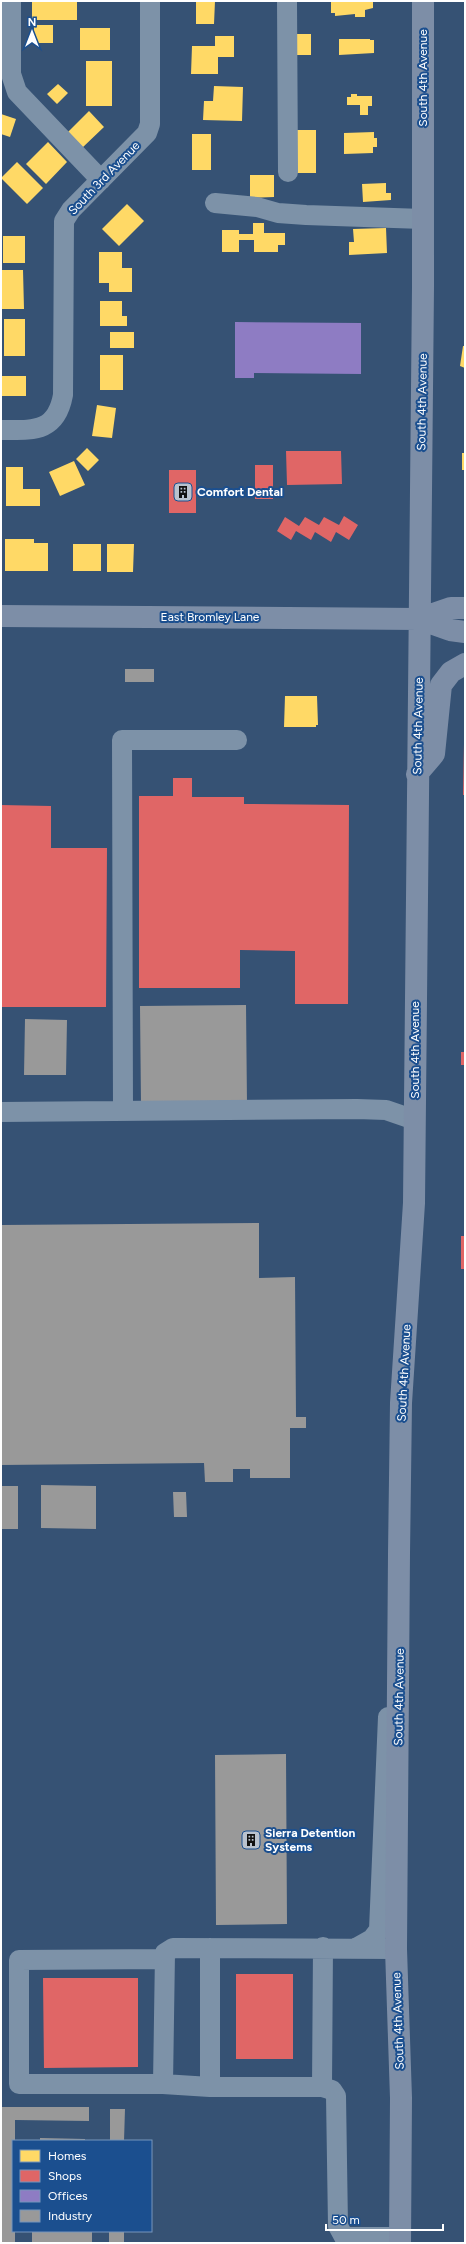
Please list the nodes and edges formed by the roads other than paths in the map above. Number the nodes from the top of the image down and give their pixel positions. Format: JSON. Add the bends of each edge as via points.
{"nodes":[{"id":1,"x":11,"y":1,"type":"edge"},
{"id":2,"x":150,"y":1,"type":"edge"},
{"id":3,"x":287,"y":1,"type":"edge"},
{"id":4,"x":423,"y":1,"type":"edge"},
{"id":5,"x":288,"y":172,"type":"dead end"},
{"id":6,"x":101,"y":180,"type":"junction"},
{"id":7,"x":215,"y":204,"type":"dead end"},
{"id":8,"x":423,"y":219,"type":"junction"},
{"id":9,"x":1,"y":430,"type":"edge"},
{"id":10,"x":465,"y":608,"type":"edge"},
{"id":11,"x":1,"y":616,"type":"edge"},
{"id":12,"x":419,"y":619,"type":"junction"},
{"id":13,"x":465,"y":632,"type":"edge"},
{"id":14,"x":465,"y":664,"type":"edge"},
{"id":15,"x":237,"y":740,"type":"dead end"},
{"id":16,"x":417,"y":774,"type":"junction"},
{"id":17,"x":123,"y":1111,"type":"junction"},
{"id":18,"x":1,"y":1112,"type":"edge"},
{"id":19,"x":415,"y":1120,"type":"junction"},
{"id":20,"x":399,"y":1667,"type":"junction"},
{"id":21,"x":323,"y":1947,"type":"junction"},
{"id":22,"x":210,"y":1948,"type":"junction"},
{"id":23,"x":356,"y":1948,"type":"junction"},
{"id":24,"x":396,"y":1949,"type":"junction"},
{"id":25,"x":165,"y":1959,"type":"junction"},
{"id":26,"x":163,"y":2084,"type":"junction"},
{"id":27,"x":210,"y":2087,"type":"junction"},
{"id":28,"x":322,"y":2087,"type":"junction"},
{"id":29,"x":400,"y":2240,"type":"edge"}],
"edges":[{"from":1,"to":6,"type":"street","via":[[11,74],[17,92]]},
{"from":2,"to":6,"type":"street","name":"South 3rd Avenue","via":[[150,124],[144,138]]},
{"from":3,"to":5,"type":"street"},
{"from":4,"to":8,"type":"main road","name":"South 4th Avenue"},
{"from":6,"to":9,"type":"street","name":"South 3rd Avenue","via":[[71,210],[64,221],[63,395],[60,409],[46,425],[25,430]]},
{"from":7,"to":8,"type":"street","via":[[257,207],[285,214]]},
{"from":8,"to":12,"type":"main road","name":"South 4th Avenue"},
{"from":10,"to":12,"type":"main road","name":"East Bromley Lane","via":[[451,608]]},
{"from":11,"to":12,"type":"main road","name":"East Bromley Lane"},
{"from":12,"to":13,"type":"main road","name":"East Bromley Lane","via":[[450,630]]},
{"from":12,"to":16,"type":"main road","name":"South 4th Avenue"},
{"from":14,"to":16,"type":"main road","via":[[451,672],[441,685],[434,754]]},
{"from":15,"to":17,"type":"street","via":[[122,740]]},
{"from":16,"to":19,"type":"main road","name":"South 4th Avenue"},
{"from":17,"to":18,"type":"street"},
{"from":17,"to":19,"type":"street","via":[[357,1109],[386,1110]]},
{"from":19,"to":20,"type":"main road","name":"South 4th Avenue","via":[[413,1221],[401,1403]]},
{"from":20,"to":23,"type":"street","via":[[390,1685],[379,1930],[372,1939]]},
{"from":20,"to":24,"type":"main road","name":"South 4th Avenue"},
{"from":21,"to":22,"type":"street"},
{"from":21,"to":23,"type":"street"},
{"from":21,"to":28,"type":"street"},
{"from":22,"to":25,"type":"street","via":[[173,1948],[165,1953]]},
{"from":22,"to":27,"type":"street"},
{"from":23,"to":24,"type":"street"},
{"from":24,"to":29,"type":"main road","name":"South 4th Avenue"},
{"from":25,"to":26,"type":"street"},
{"from":25,"to":26,"type":"street","via":[[19,1960],[19,2084]]},
{"from":26,"to":27,"type":"street"},
{"from":27,"to":28,"type":"street"},
{"from":28,"to":29,"type":"street","via":[[332,2090],[336,2096],[338,2226],[344,2237]]}]}
